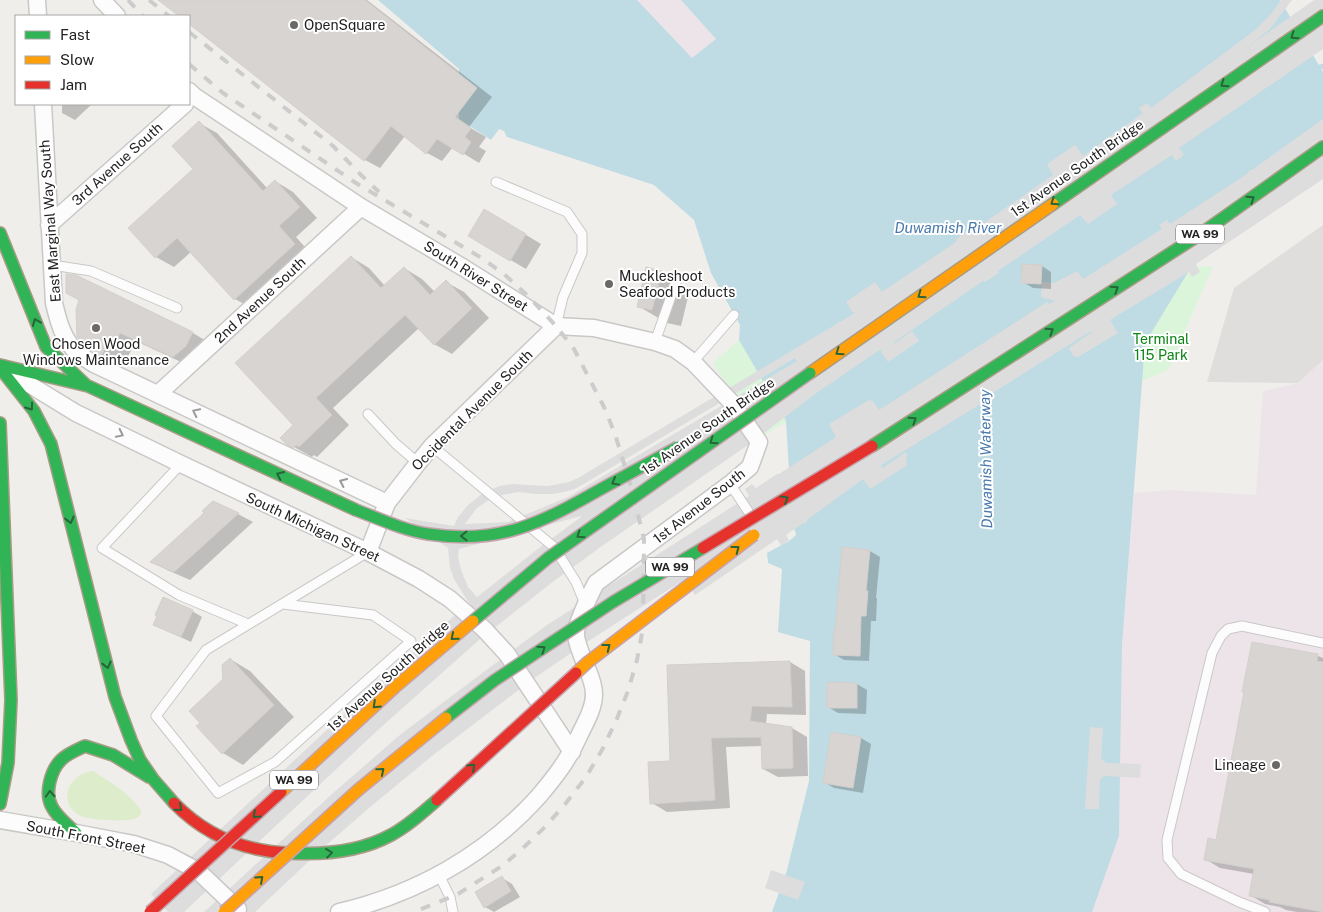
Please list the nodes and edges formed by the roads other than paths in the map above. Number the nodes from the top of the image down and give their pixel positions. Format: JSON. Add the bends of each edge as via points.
{"nodes":[{"id":1,"x":37,"y":0,"type":"edge"},
{"id":2,"x":102,"y":0,"type":"edge"},
{"id":3,"x":38,"y":15,"type":"edge"},
{"id":4,"x":117,"y":15,"type":"edge"},
{"id":5,"x":1323,"y":16,"type":"edge"},
{"id":6,"x":190,"y":99,"type":"edge"},
{"id":7,"x":43,"y":105,"type":"edge"},
{"id":8,"x":181,"y":105,"type":"edge"},
{"id":9,"x":1323,"y":147,"type":"edge"},
{"id":10,"x":496,"y":182,"type":"dead end"},
{"id":11,"x":361,"y":207,"type":"junction"},
{"id":12,"x":49,"y":225,"type":"junction"},
{"id":13,"x":0,"y":233,"type":"edge"},
{"id":14,"x":52,"y":265,"type":"junction"},
{"id":15,"x":676,"y":282,"type":"dead end"},
{"id":16,"x":176,"y":308,"type":"dead end"},
{"id":17,"x":734,"y":315,"type":"dead end"},
{"id":18,"x":556,"y":326,"type":"junction"},
{"id":19,"x":655,"y":342,"type":"junction"},
{"id":20,"x":693,"y":362,"type":"junction"},
{"id":21,"x":0,"y":367,"type":"edge"},
{"id":22,"x":810,"y":372,"type":"junction"},
{"id":23,"x":88,"y":386,"type":"junction"},
{"id":24,"x":158,"y":394,"type":"junction"},
{"id":25,"x":368,"y":414,"type":"dead end"},
{"id":26,"x":0,"y":423,"type":"edge"},
{"id":27,"x":717,"y":425,"type":"dead end"},
{"id":28,"x":759,"y":442,"type":"joint"},
{"id":29,"x":683,"y":444,"type":"dead end"},
{"id":30,"x":432,"y":446,"type":"junction"},
{"id":31,"x":872,"y":446,"type":"junction"},
{"id":32,"x":418,"y":463,"type":"junction"},
{"id":33,"x":181,"y":464,"type":"junction"},
{"id":34,"x":730,"y":484,"type":"junction"},
{"id":35,"x":387,"y":503,"type":"junction"},
{"id":36,"x":748,"y":511,"type":"dead end"},
{"id":37,"x":786,"y":511,"type":"dead end"},
{"id":38,"x":764,"y":528,"type":"dead end"},
{"id":39,"x":368,"y":552,"type":"junction"},
{"id":40,"x":283,"y":604,"type":"junction"},
{"id":41,"x":585,"y":604,"type":"junction"},
{"id":42,"x":248,"y":624,"type":"junction"},
{"id":43,"x":4,"y":628,"type":"edge"},
{"id":44,"x":1323,"y":643,"type":"edge"},
{"id":45,"x":572,"y":752,"type":"junction"},
{"id":46,"x":152,"y":778,"type":"junction"},
{"id":47,"x":0,"y":804,"type":"edge"},
{"id":48,"x":0,"y":820,"type":"edge"},
{"id":49,"x":76,"y":833,"type":"junction"},
{"id":50,"x":439,"y":875,"type":"junction"},
{"id":51,"x":150,"y":912,"type":"edge"},
{"id":52,"x":224,"y":912,"type":"edge"},
{"id":53,"x":242,"y":912,"type":"edge"},
{"id":54,"x":339,"y":912,"type":"edge"},
{"id":55,"x":453,"y":912,"type":"edge"},
{"id":56,"x":1265,"y":912,"type":"edge"}],
"edges":[{"from":1,"to":3,"type":"street"},
{"from":2,"to":4,"type":"street"},
{"from":5,"to":22,"type":"main road","name":"1st Avenue South Bridge","number":"WA 99","one_way":true},
{"from":6,"to":11,"type":"street","name":"South River Street"},
{"from":7,"to":12,"type":"street","name":"East Marginal Way South"},
{"from":8,"to":12,"type":"street","name":"3rd Avenue South"},
{"from":31,"to":9,"type":"main road","number":"WA 99","one_way":true,"via":[[1202,233]]},
{"from":10,"to":18,"type":"lane","via":[[567,212],[582,234],[582,253],[563,297]]},
{"from":11,"to":18,"type":"street","name":"South River Street"},
{"from":11,"to":24,"type":"street","name":"2nd Avenue South"},
{"from":12,"to":14,"type":"street","name":"East Marginal Way South"},
{"from":23,"to":13,"type":"main road","one_way":true,"via":[[46,347]]},
{"from":14,"to":16,"type":"lane","via":[[91,271]]},
{"from":14,"to":24,"type":"street","name":"East Marginal Way South","via":[[54,303],[59,323],[76,352]]},
{"from":15,"to":19,"type":"lane"},
{"from":17,"to":20,"type":"lane"},
{"from":18,"to":19,"type":"street","name":"South River Street","via":[[594,328]]},
{"from":18,"to":30,"type":"street","name":"Occidental Avenue South"},
{"from":19,"to":20,"type":"street","name":"South River Street","via":[[675,349]]},
{"from":20,"to":28,"type":"street","name":"South River Street","via":[[733,404]]},
{"from":21,"to":23,"type":"main road"},
{"from":21,"to":33,"type":"street","name":"South Michigan Street","one_way":true,"via":[[76,413]]},
{"from":21,"to":46,"type":"main road","one_way":true,"via":[[34,411],[51,444],[115,696],[136,752]]},
{"from":22,"to":27,"type":"main road","bridge":true},
{"from":22,"to":51,"type":"main road","name":"1st Avenue South Bridge","number":"WA 99","one_way":true,"bridge":true,"via":[[548,558],[395,687]]},
{"from":29,"to":23,"type":"main road","one_way":true,"bridge":true,"via":[[539,523],[507,533],[456,537],[405,528],[356,510]]},
{"from":35,"to":24,"type":"street","one_way":true},
{"from":25,"to":32,"type":"lane"},
{"from":26,"to":43,"type":"main road"},
{"from":28,"to":34,"type":"street","name":"1st Avenue South","via":[[750,467]]},
{"from":30,"to":32,"type":"street","name":"Occidental Avenue South"},
{"from":30,"to":41,"type":"lane","via":[[554,547],[576,582]]},
{"from":31,"to":37,"type":"main road","bridge":true},
{"from":52,"to":31,"type":"main road","number":"WA 99","one_way":true,"bridge":true,"via":[[358,790],[495,680],[613,602]]},
{"from":32,"to":35,"type":"street","name":"Occidental Avenue South"},
{"from":33,"to":39,"type":"street","name":"South Michigan Street"},
{"from":33,"to":42,"type":"lane","via":[[102,548],[179,595]]},
{"from":34,"to":36,"type":"lane"},
{"from":34,"to":41,"type":"street","name":"1st Avenue South","via":[[596,583]]},
{"from":35,"to":39,"type":"street","name":"Occidental Avenue South"},
{"from":46,"to":38,"type":"main road","one_way":true,"bridge":true,"via":[[174,804],[197,823],[222,839],[252,849],[320,854],[346,851],[381,840],[406,826],[588,662]]},
{"from":39,"to":40,"type":"lane"},
{"from":39,"to":45,"type":"street","name":"South Michigan Street","via":[[419,578],[450,599],[484,629],[507,654]]},
{"from":40,"to":42,"type":"lane"},
{"from":40,"to":42,"type":"lane","via":[[373,615],[411,641],[275,762],[218,793],[156,716],[206,650]]},
{"from":41,"to":45,"type":"street","name":"1st Avenue South","via":[[576,632],[594,694],[592,707]]},
{"from":43,"to":47,"type":"main road","via":[[11,700],[8,763]]},
{"from":44,"to":56,"type":"lane","via":[[1242,626],[1228,629],[1221,636],[1212,653],[1167,840],[1168,858],[1181,874]]},
{"from":45,"to":50,"type":"street","name":"1st Avenue South","via":[[530,806],[473,854]]},
{"from":49,"to":46,"type":"main road","one_way":true,"via":[[52,807],[48,794],[59,761],[69,753],[84,746],[113,755]]},
{"from":48,"to":49,"type":"street","name":"South Front Street"},
{"from":49,"to":53,"type":"street","name":"South Front Street","via":[[134,844],[168,855],[198,871]]},
{"from":50,"to":54,"type":"street","name":"1st Avenue South","via":[[403,892]]},
{"from":50,"to":55,"type":"lane","via":[[450,897]]}]}
